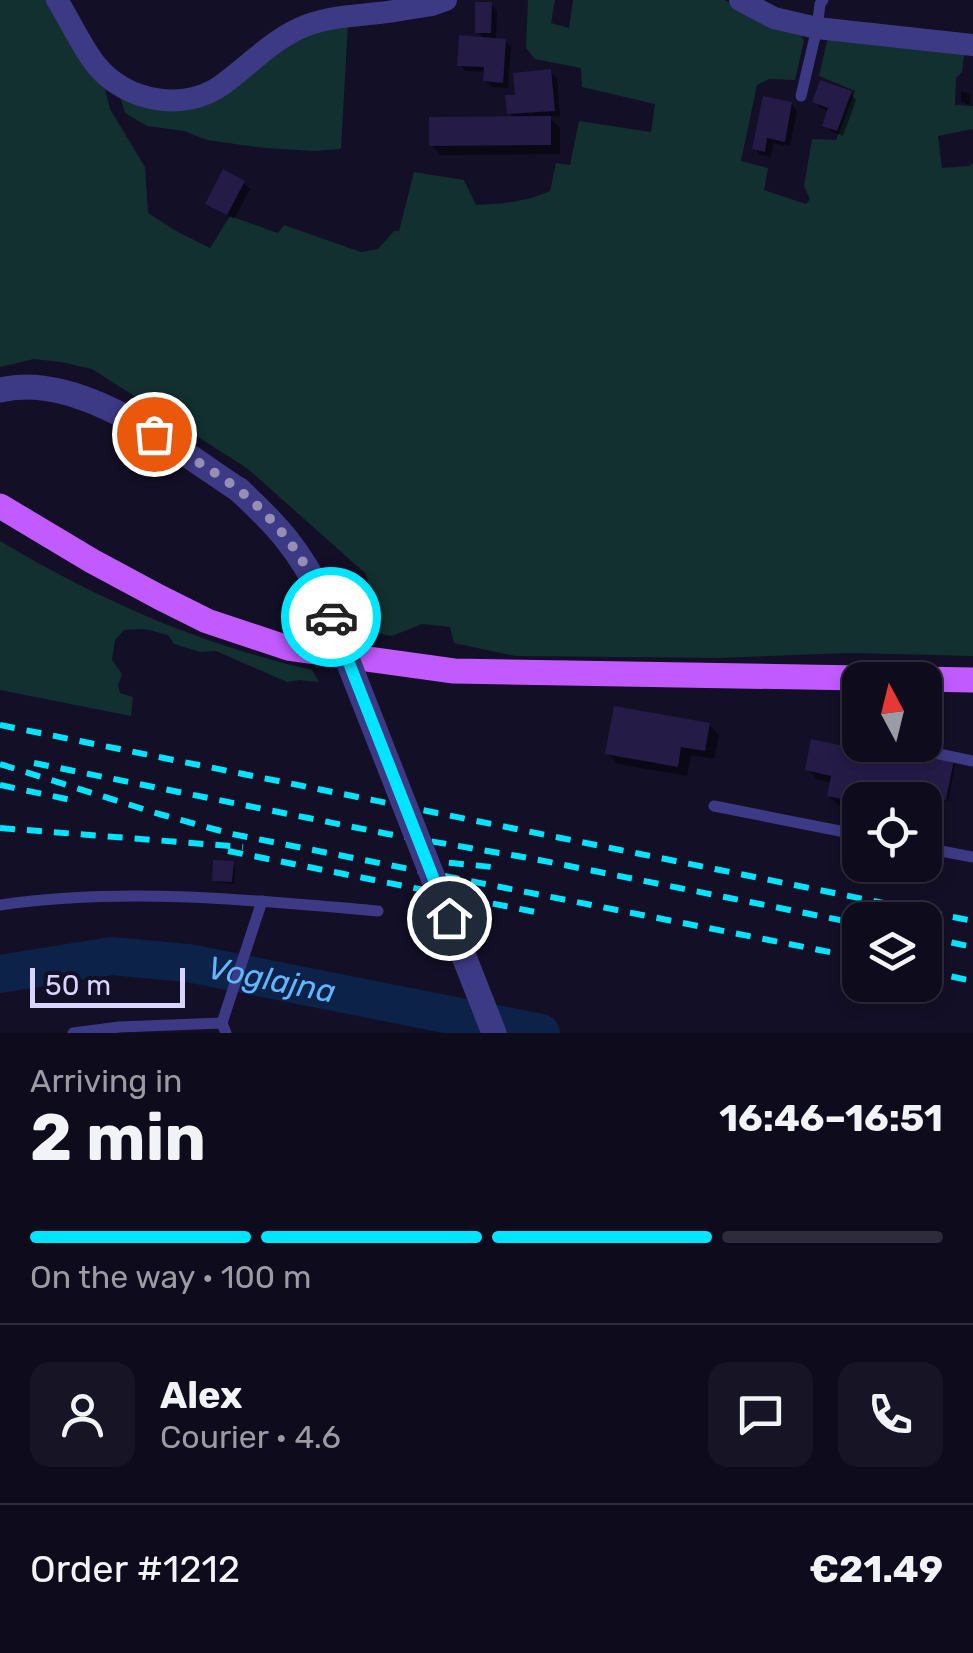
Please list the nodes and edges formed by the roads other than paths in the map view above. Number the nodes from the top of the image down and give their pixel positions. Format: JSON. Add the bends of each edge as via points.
{"nodes":[{"id":1,"x":57,"y":0,"type":"edge"},
{"id":2,"x":740,"y":0,"type":"edge"},
{"id":3,"x":823,"y":0,"type":"edge"},
{"id":4,"x":439,"y":2,"type":"edge"},
{"id":5,"x":817,"y":28,"type":"junction"},
{"id":6,"x":973,"y":45,"type":"edge"},
{"id":7,"x":802,"y":96,"type":"dead end"},
{"id":8,"x":50,"y":389,"type":"junction"},
{"id":9,"x":0,"y":390,"type":"edge"},
{"id":10,"x":0,"y":408,"type":"edge"},
{"id":11,"x":0,"y":496,"type":"edge"},
{"id":12,"x":10,"y":512,"type":"edge"},
{"id":13,"x":842,"y":678,"type":"edge"},
{"id":14,"x":942,"y":679,"type":"edge"},
{"id":15,"x":973,"y":680,"type":"edge"},
{"id":16,"x":942,"y":754,"type":"edge"},
{"id":17,"x":973,"y":760,"type":"edge"},
{"id":18,"x":714,"y":806,"type":"dead end"},
{"id":19,"x":842,"y":831,"type":"edge"},
{"id":20,"x":942,"y":851,"type":"edge"},
{"id":21,"x":973,"y":856,"type":"edge"},
{"id":22,"x":262,"y":901,"type":"junction"},
{"id":23,"x":0,"y":906,"type":"edge"},
{"id":24,"x":378,"y":911,"type":"dead end"},
{"id":25,"x":224,"y":1028,"type":"edge"},
{"id":26,"x":73,"y":1033,"type":"edge"},
{"id":27,"x":494,"y":1033,"type":"edge"}],
"edges":[{"from":1,"to":4,"type":"street","via":[[96,65],[116,83],[152,100],[178,101],[222,86],[297,29]]},
{"from":2,"to":5,"type":"street","via":[[774,18]]},
{"from":3,"to":5,"type":"lane"},
{"from":5,"to":6,"type":"street"},
{"from":5,"to":7,"type":"lane"},
{"from":8,"to":9,"type":"street"},
{"from":8,"to":10,"type":"street","via":[[20,395]]},
{"from":8,"to":27,"type":"street","bridge":true,"via":[[154,434],[239,490],[282,530],[324,600]]},
{"from":11,"to":12,"type":"street"},
{"from":12,"to":13,"type":"main road","via":[[191,613],[288,648],[454,671]]},
{"from":14,"to":15,"type":"main road"},
{"from":16,"to":17,"type":"lane"},
{"from":18,"to":19,"type":"lane"},
{"from":20,"to":21,"type":"lane"},
{"from":22,"to":23,"type":"lane","via":[[106,896]]},
{"from":22,"to":24,"type":"lane"},
{"from":22,"to":25,"type":"lane"},
{"from":25,"to":26,"type":"lane"}]}
